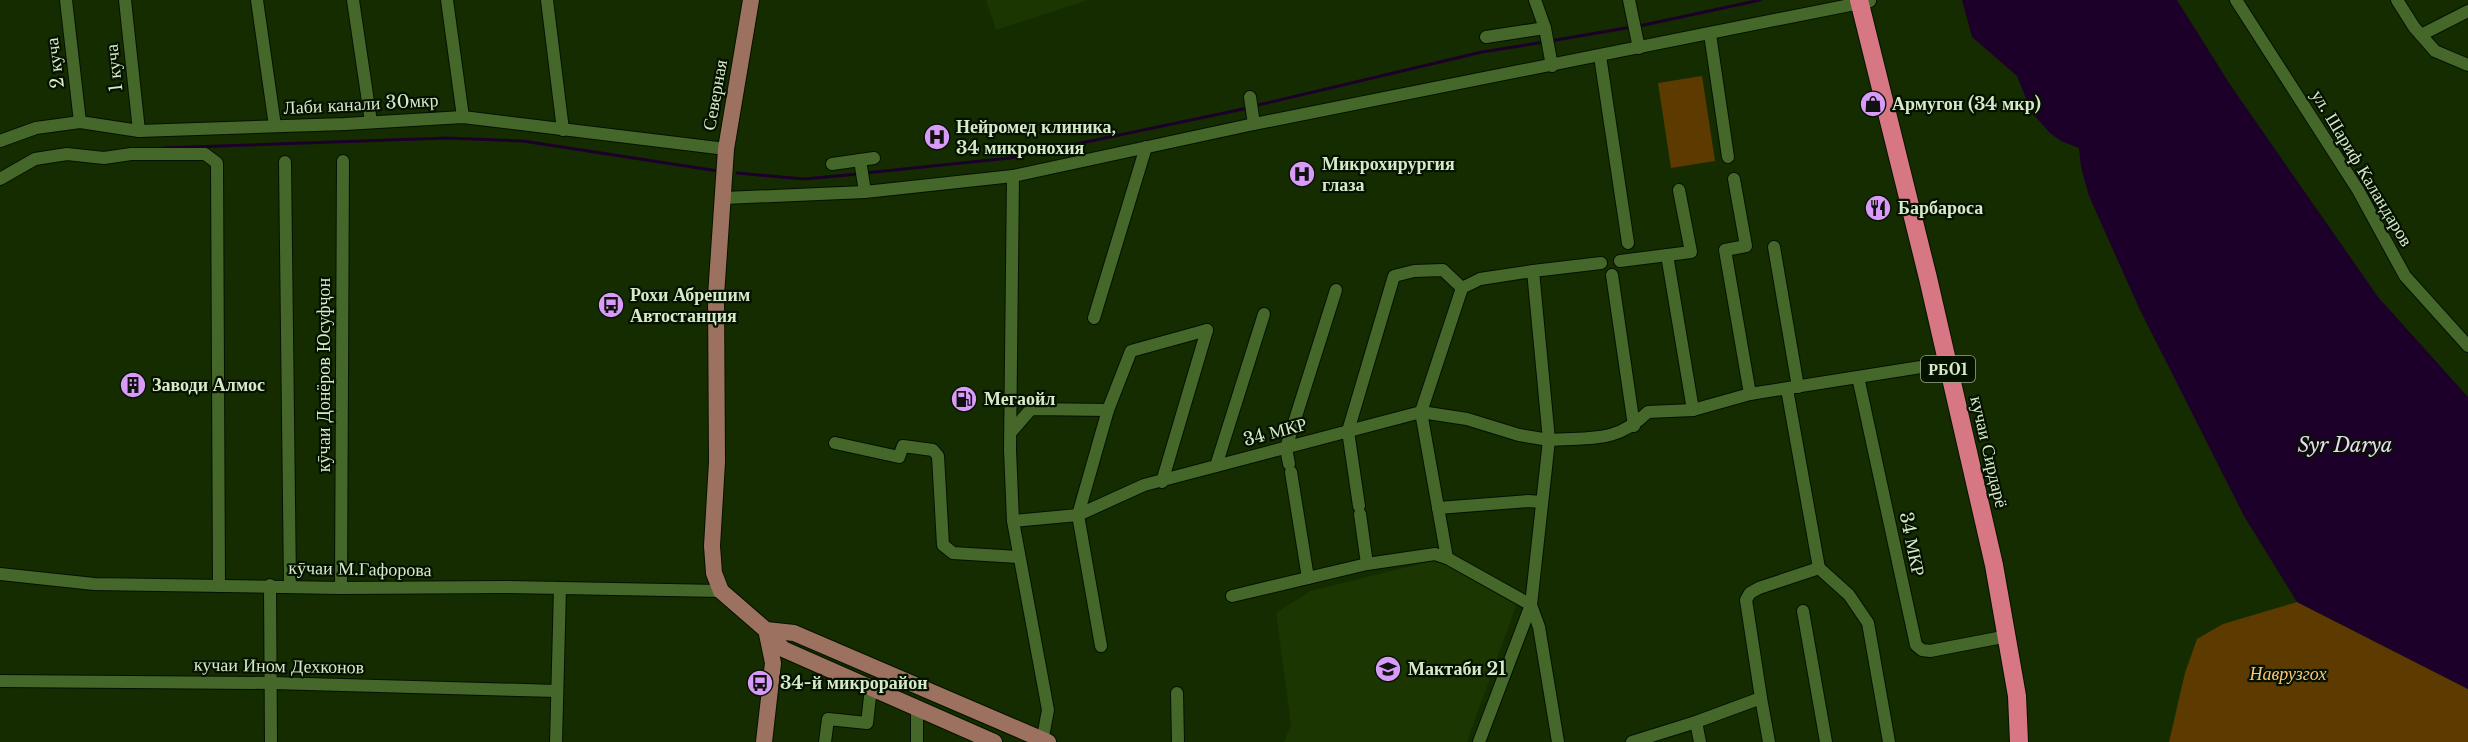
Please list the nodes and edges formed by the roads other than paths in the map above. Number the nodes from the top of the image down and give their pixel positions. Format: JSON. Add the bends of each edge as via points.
{"nodes":[{"id":1,"x":66,"y":0,"type":"edge"},
{"id":2,"x":125,"y":0,"type":"edge"},
{"id":3,"x":257,"y":0,"type":"edge"},
{"id":4,"x":353,"y":0,"type":"edge"},
{"id":5,"x":447,"y":0,"type":"edge"},
{"id":6,"x":547,"y":0,"type":"edge"},
{"id":7,"x":751,"y":0,"type":"edge"},
{"id":8,"x":1535,"y":0,"type":"edge"},
{"id":9,"x":1629,"y":0,"type":"edge"},
{"id":10,"x":2236,"y":0,"type":"edge"},
{"id":11,"x":2397,"y":0,"type":"edge"},
{"id":12,"x":1865,"y":1,"type":"edge"},
{"id":13,"x":2468,"y":11,"type":"edge"},
{"id":14,"x":1545,"y":28,"type":"junction"},
{"id":15,"x":1710,"y":34,"type":"junction"},
{"id":16,"x":2421,"y":35,"type":"junction"},
{"id":17,"x":1486,"y":37,"type":"dead end"},
{"id":18,"x":1639,"y":48,"type":"junction"},
{"id":19,"x":1600,"y":56,"type":"junction"},
{"id":20,"x":2468,"y":65,"type":"edge"},
{"id":21,"x":1552,"y":66,"type":"junction"},
{"id":22,"x":1250,"y":96,"type":"dead end"},
{"id":23,"x":463,"y":117,"type":"junction"},
{"id":24,"x":80,"y":122,"type":"junction"},
{"id":25,"x":370,"y":122,"type":"junction"},
{"id":26,"x":1254,"y":124,"type":"junction"},
{"id":27,"x":275,"y":126,"type":"junction"},
{"id":28,"x":563,"y":129,"type":"junction"},
{"id":29,"x":139,"y":131,"type":"junction"},
{"id":30,"x":0,"y":141,"type":"edge"},
{"id":31,"x":1146,"y":147,"type":"junction"},
{"id":32,"x":726,"y":149,"type":"junction"},
{"id":33,"x":1728,"y":157,"type":"dead end"},
{"id":34,"x":874,"y":158,"type":"dead end"},
{"id":35,"x":343,"y":161,"type":"dead end"},
{"id":36,"x":285,"y":162,"type":"dead end"},
{"id":37,"x":832,"y":164,"type":"dead end"},
{"id":38,"x":862,"y":169,"type":"junction"},
{"id":39,"x":1013,"y":176,"type":"junction"},
{"id":40,"x":0,"y":178,"type":"edge"},
{"id":41,"x":1734,"y":179,"type":"dead end"},
{"id":42,"x":1679,"y":190,"type":"dead end"},
{"id":43,"x":865,"y":192,"type":"junction"},
{"id":44,"x":724,"y":198,"type":"junction"},
{"id":45,"x":1628,"y":243,"type":"dead end"},
{"id":46,"x":1774,"y":247,"type":"dead end"},
{"id":47,"x":1667,"y":255,"type":"junction"},
{"id":48,"x":1620,"y":261,"type":"dead end"},
{"id":49,"x":1601,"y":263,"type":"dead end"},
{"id":50,"x":1533,"y":271,"type":"junction"},
{"id":51,"x":1612,"y":275,"type":"dead end"},
{"id":52,"x":1461,"y":288,"type":"junction"},
{"id":53,"x":1336,"y":290,"type":"dead end"},
{"id":54,"x":1264,"y":314,"type":"dead end"},
{"id":55,"x":1094,"y":318,"type":"dead end"},
{"id":56,"x":2468,"y":346,"type":"edge"},
{"id":57,"x":1946,"y":363,"type":"junction"},
{"id":58,"x":1858,"y":377,"type":"junction"},
{"id":59,"x":1793,"y":388,"type":"junction"},
{"id":60,"x":1750,"y":394,"type":"junction"},
{"id":61,"x":1108,"y":410,"type":"junction"},
{"id":62,"x":1693,"y":410,"type":"junction"},
{"id":63,"x":1421,"y":412,"type":"junction"},
{"id":64,"x":1634,"y":426,"type":"junction"},
{"id":65,"x":1347,"y":431,"type":"junction"},
{"id":66,"x":1011,"y":432,"type":"junction"},
{"id":67,"x":1549,"y":440,"type":"junction"},
{"id":68,"x":835,"y":443,"type":"dead end"},
{"id":69,"x":1286,"y":448,"type":"junction"},
{"id":70,"x":1216,"y":466,"type":"junction"},
{"id":71,"x":1162,"y":482,"type":"junction"},
{"id":72,"x":1542,"y":502,"type":"junction"},
{"id":73,"x":1438,"y":508,"type":"junction"},
{"id":74,"x":1078,"y":515,"type":"junction"},
{"id":75,"x":1013,"y":521,"type":"junction"},
{"id":76,"x":1018,"y":557,"type":"junction"},
{"id":77,"x":1448,"y":558,"type":"junction"},
{"id":78,"x":1367,"y":564,"type":"junction"},
{"id":79,"x":1819,"y":568,"type":"junction"},
{"id":80,"x":0,"y":574,"type":"edge"},
{"id":81,"x":1308,"y":578,"type":"junction"},
{"id":82,"x":270,"y":585,"type":"junction"},
{"id":83,"x":219,"y":586,"type":"junction"},
{"id":84,"x":290,"y":586,"type":"junction"},
{"id":85,"x":340,"y":588,"type":"junction"},
{"id":86,"x":560,"y":588,"type":"junction"},
{"id":87,"x":720,"y":591,"type":"junction"},
{"id":88,"x":1232,"y":596,"type":"dead end"},
{"id":89,"x":1531,"y":606,"type":"junction"},
{"id":90,"x":1803,"y":611,"type":"dead end"},
{"id":91,"x":766,"y":630,"type":"junction"},
{"id":92,"x":2008,"y":636,"type":"junction"},
{"id":93,"x":1101,"y":646,"type":"dead end"},
{"id":94,"x":839,"y":652,"type":"junction"},
{"id":95,"x":795,"y":654,"type":"junction"},
{"id":96,"x":773,"y":663,"type":"junction"},
{"id":97,"x":830,"y":670,"type":"junction"},
{"id":98,"x":0,"y":681,"type":"edge"},
{"id":99,"x":272,"y":683,"type":"junction"},
{"id":100,"x":871,"y":688,"type":"junction"},
{"id":101,"x":557,"y":691,"type":"junction"},
{"id":102,"x":1177,"y":693,"type":"dead end"},
{"id":103,"x":1761,"y":698,"type":"junction"},
{"id":104,"x":917,"y":709,"type":"junction"},
{"id":105,"x":1696,"y":722,"type":"junction"},
{"id":106,"x":1044,"y":741,"type":"edge"},
{"id":107,"x":271,"y":742,"type":"edge"},
{"id":108,"x":556,"y":742,"type":"edge"},
{"id":109,"x":764,"y":742,"type":"edge"},
{"id":110,"x":825,"y":742,"type":"edge"},
{"id":111,"x":917,"y":742,"type":"edge"},
{"id":112,"x":994,"y":742,"type":"edge"},
{"id":113,"x":1178,"y":742,"type":"edge"},
{"id":114,"x":1479,"y":742,"type":"edge"},
{"id":115,"x":1558,"y":742,"type":"edge"},
{"id":116,"x":1632,"y":742,"type":"edge"},
{"id":117,"x":1700,"y":742,"type":"edge"},
{"id":118,"x":1769,"y":742,"type":"edge"},
{"id":119,"x":1826,"y":742,"type":"edge"},
{"id":120,"x":1889,"y":742,"type":"edge"},
{"id":121,"x":2019,"y":742,"type":"edge"},
{"id":122,"x":2030,"y":742,"type":"edge"}],
"edges":[{"from":1,"to":24,"type":"street","name":"2 куча"},
{"from":2,"to":29,"type":"street","name":"1 куча"},
{"from":3,"to":27,"type":"street"},
{"from":4,"to":25,"type":"street"},
{"from":5,"to":23,"type":"street"},
{"from":6,"to":28,"type":"street"},
{"from":7,"to":32,"type":"main road","name":"Северная"},
{"from":8,"to":14,"type":"street"},
{"from":9,"to":18,"type":"street"},
{"from":10,"to":56,"type":"street","name":"ул. Шариф Каландаров","via":[[2358,190],[2405,276]]},
{"from":11,"to":16,"type":"street"},
{"from":12,"to":15,"type":"street"},
{"from":12,"to":57,"type":"highway","name":"кучаи Сирдарё","number":"РБ01"},
{"from":12,"to":122,"type":"highway","number":"РБ01","via":[[2000,545],[2019,635]]},
{"from":13,"to":16,"type":"street"},
{"from":14,"to":17,"type":"street"},
{"from":14,"to":21,"type":"street"},
{"from":15,"to":18,"type":"street"},
{"from":15,"to":33,"type":"street"},
{"from":16,"to":20,"type":"street","via":[[2435,51]]},
{"from":18,"to":19,"type":"street"},
{"from":19,"to":21,"type":"street"},
{"from":19,"to":45,"type":"street"},
{"from":21,"to":26,"type":"street"},
{"from":22,"to":26,"type":"street"},
{"from":23,"to":25,"type":"street","name":"Лаби канали 30мкр"},
{"from":23,"to":28,"type":"street","name":"Лаби канали 30мкр"},
{"from":24,"to":29,"type":"street","name":"Лаби канали 30мкр"},
{"from":24,"to":30,"type":"street","name":"Лаби канали 30мкр","via":[[36,128]]},
{"from":25,"to":27,"type":"street","name":"Лаби канали 30мкр"},
{"from":26,"to":31,"type":"street"},
{"from":27,"to":29,"type":"street","name":"Лаби канали 30мкр"},
{"from":28,"to":32,"type":"street","name":"Лаби канали 30мкр"},
{"from":31,"to":39,"type":"street"},
{"from":31,"to":55,"type":"street"},
{"from":32,"to":44,"type":"main road","name":"Северная"},
{"from":34,"to":38,"type":"street"},
{"from":35,"to":85,"type":"street","name":"кӯчаи Донёров Юсуфҷон"},
{"from":36,"to":84,"type":"street","name":"кӯчаи Донёров Юсуфҷон"},
{"from":37,"to":38,"type":"street"},
{"from":38,"to":43,"type":"street"},
{"from":39,"to":43,"type":"street"},
{"from":39,"to":66,"type":"street"},
{"from":40,"to":83,"type":"street","via":[[35,159],[67,153],[104,158],[205,154],[217,163]]},
{"from":41,"to":60,"type":"street","via":[[1746,246],[1725,250]]},
{"from":42,"to":47,"type":"street","via":[[1691,252]]},
{"from":43,"to":44,"type":"street"},
{"from":44,"to":87,"type":"main road","name":"Северная","via":[[716,296],[717,462],[712,546]]},
{"from":46,"to":59,"type":"street"},
{"from":47,"to":48,"type":"street"},
{"from":47,"to":62,"type":"street"},
{"from":49,"to":50,"type":"street"},
{"from":50,"to":52,"type":"street","via":[[1480,279]]},
{"from":50,"to":67,"type":"street"},
{"from":51,"to":64,"type":"street"},
{"from":52,"to":63,"type":"street"},
{"from":52,"to":65,"type":"street","via":[[1443,270],[1394,276]]},
{"from":53,"to":69,"type":"street"},
{"from":54,"to":70,"type":"street"},
{"from":57,"to":58,"type":"street"},
{"from":57,"to":92,"type":"highway","name":"кучаи Сирдарё","number":"РБ01"},
{"from":58,"to":59,"type":"street"},
{"from":58,"to":92,"type":"street","name":"34 МКР","via":[[1916,645],[1930,651]]},
{"from":59,"to":60,"type":"street"},
{"from":59,"to":79,"type":"street"},
{"from":60,"to":62,"type":"street"},
{"from":61,"to":66,"type":"street","via":[[1031,409]]},
{"from":61,"to":71,"type":"street","via":[[1131,351],[1207,330]]},
{"from":61,"to":74,"type":"street"},
{"from":62,"to":64,"type":"street","via":[[1648,412]]},
{"from":63,"to":65,"type":"street","name":"34 МКР"},
{"from":63,"to":67,"type":"street"},
{"from":63,"to":73,"type":"street"},
{"from":64,"to":67,"type":"street","via":[[1612,436]]},
{"from":65,"to":69,"type":"street","name":"34 МКР"},
{"from":65,"to":78,"type":"street"},
{"from":66,"to":75,"type":"street"},
{"from":67,"to":72,"type":"street"},
{"from":68,"to":76,"type":"street","via":[[899,457],[903,446],[933,450],[938,456],[943,545],[953,553]]},
{"from":69,"to":70,"type":"street","name":"34 МКР"},
{"from":69,"to":81,"type":"street"},
{"from":70,"to":71,"type":"street","name":"34 МКР"},
{"from":71,"to":74,"type":"street","name":"34 МКР","via":[[1144,485]]},
{"from":72,"to":73,"type":"street"},
{"from":72,"to":89,"type":"street"},
{"from":73,"to":77,"type":"street"},
{"from":74,"to":75,"type":"street","name":"34 МКР"},
{"from":74,"to":93,"type":"street"},
{"from":75,"to":76,"type":"street"},
{"from":76,"to":106,"type":"street","via":[[1048,710]]},
{"from":77,"to":78,"type":"street","via":[[1435,554]]},
{"from":77,"to":89,"type":"street"},
{"from":78,"to":81,"type":"street"},
{"from":79,"to":103,"type":"street","via":[[1759,588],[1746,600]]},
{"from":79,"to":120,"type":"street","via":[[1849,595],[1868,623]]},
{"from":80,"to":83,"type":"street","name":"кӯчаи М.Гафорова","via":[[94,584]]},
{"from":81,"to":88,"type":"street"},
{"from":82,"to":83,"type":"street","name":"кӯчаи М.Гафорова"},
{"from":82,"to":84,"type":"street","name":"кӯчаи М.Гафорова"},
{"from":82,"to":99,"type":"street"},
{"from":84,"to":85,"type":"street","name":"кӯчаи М.Гафорова"},
{"from":85,"to":86,"type":"street","name":"кӯчаи М.Гафорова"},
{"from":86,"to":87,"type":"street","name":"кӯчаи М.Гафорова"},
{"from":86,"to":101,"type":"street"},
{"from":87,"to":91,"type":"main road"},
{"from":89,"to":114,"type":"street"},
{"from":89,"to":115,"type":"street","via":[[1539,627]]},
{"from":90,"to":119,"type":"street"},
{"from":91,"to":94,"type":"main road","via":[[794,633]]},
{"from":91,"to":95,"type":"main road","via":[[783,649]]},
{"from":91,"to":96,"type":"main road"},
{"from":92,"to":121,"type":"highway","name":"кучаи Сирдарё","number":"РБ01"},
{"from":94,"to":97,"type":"main road"},
{"from":94,"to":106,"type":"main road"},
{"from":95,"to":96,"type":"main road","via":[[787,654]]},
{"from":95,"to":97,"type":"main road"},
{"from":96,"to":109,"type":"main road"},
{"from":97,"to":100,"type":"main road"},
{"from":98,"to":99,"type":"street","name":"кучаи Ином Дехконов"},
{"from":99,"to":101,"type":"street","name":"кучаи Ином Дехконов"},
{"from":99,"to":107,"type":"street"},
{"from":100,"to":104,"type":"main road"},
{"from":100,"to":110,"type":"street","via":[[867,723],[828,719]]},
{"from":101,"to":108,"type":"street"},
{"from":102,"to":113,"type":"street"},
{"from":103,"to":105,"type":"street"},
{"from":103,"to":118,"type":"street"},
{"from":104,"to":111,"type":"street"},
{"from":104,"to":112,"type":"main road"},
{"from":105,"to":116,"type":"street"},
{"from":105,"to":117,"type":"street"}]}
